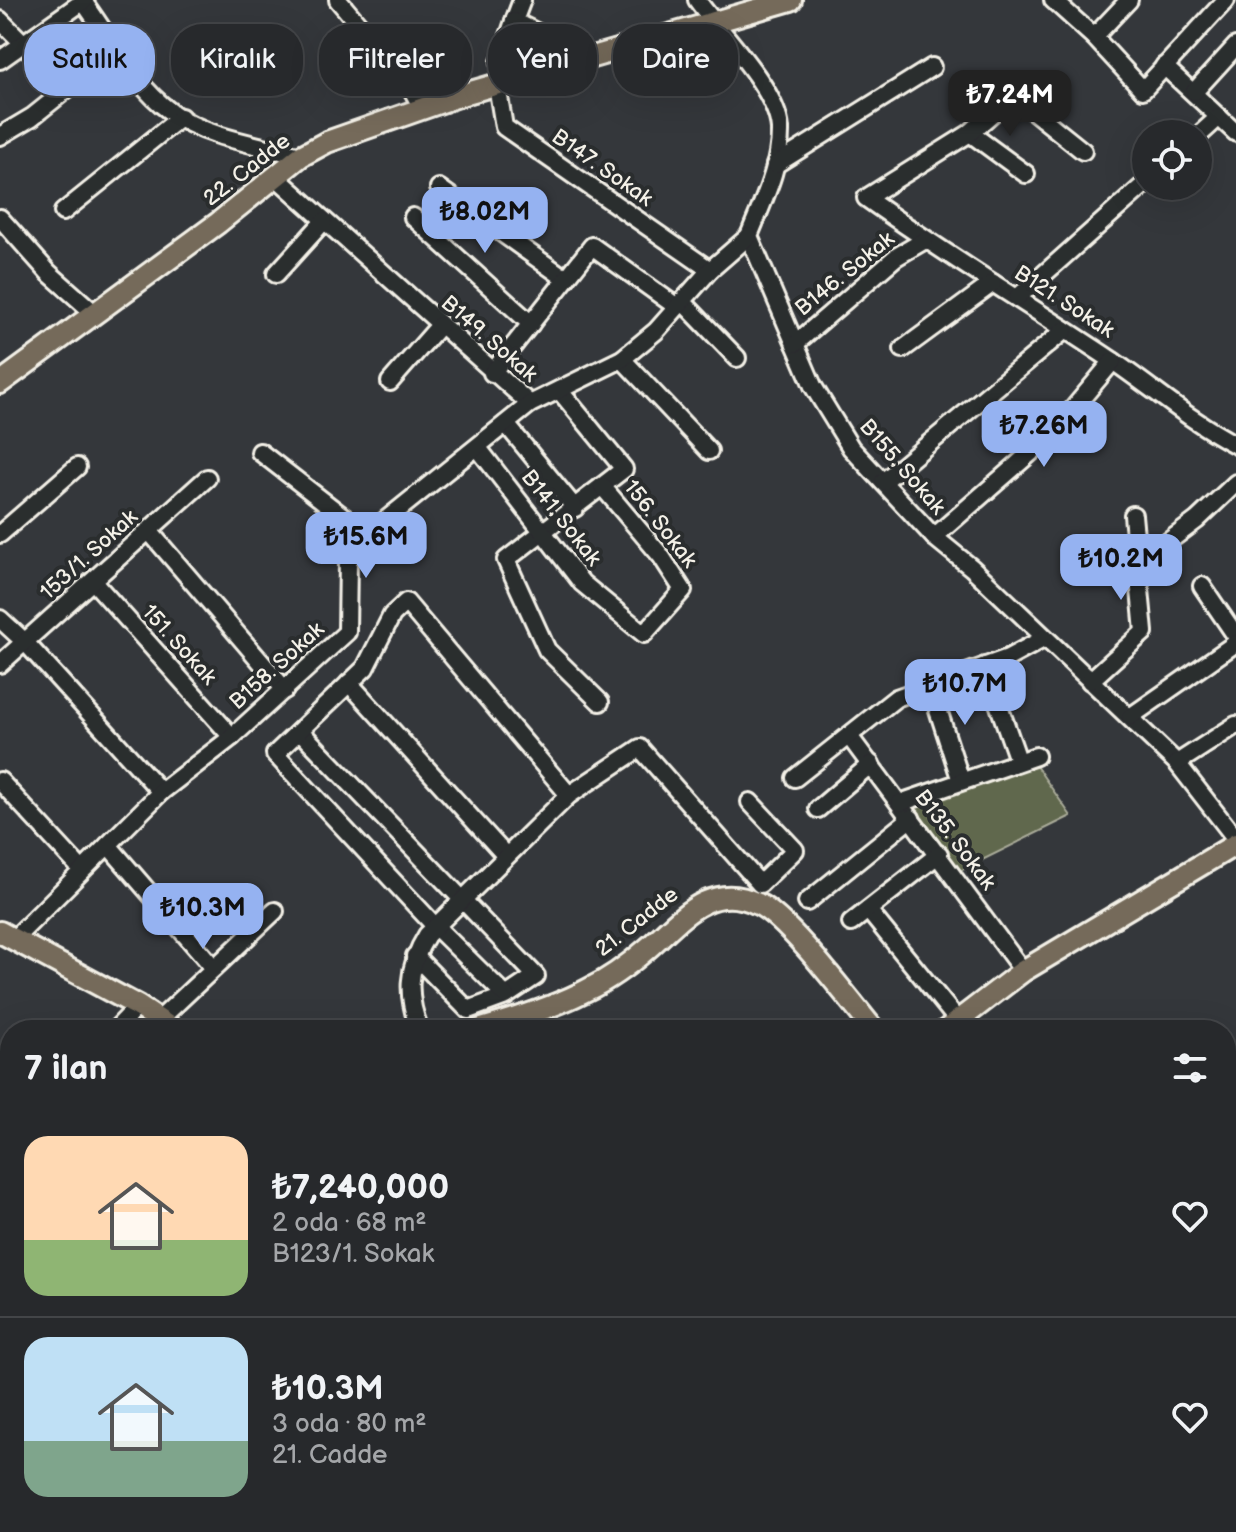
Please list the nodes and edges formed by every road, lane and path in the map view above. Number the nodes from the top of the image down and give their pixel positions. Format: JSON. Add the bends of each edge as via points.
{"nodes":[{"id":1,"x":338,"y":0,"type":"edge"},
{"id":2,"x":522,"y":0,"type":"edge"},
{"id":3,"x":697,"y":0,"type":"edge"},
{"id":4,"x":791,"y":0,"type":"edge"},
{"id":5,"x":1053,"y":0,"type":"edge"},
{"id":6,"x":1129,"y":0,"type":"edge"},
{"id":7,"x":1226,"y":0,"type":"edge"},
{"id":8,"x":84,"y":1,"type":"edge"},
{"id":9,"x":0,"y":20,"type":"edge"},
{"id":10,"x":514,"y":21,"type":"junction"},
{"id":11,"x":100,"y":24,"type":"edge"},
{"id":12,"x":513,"y":24,"type":"edge"},
{"id":13,"x":520,"y":24,"type":"edge"},
{"id":14,"x":714,"y":24,"type":"joint"},
{"id":15,"x":1094,"y":37,"type":"junction"},
{"id":16,"x":23,"y":43,"type":"junction"},
{"id":17,"x":1236,"y":46,"type":"edge"},
{"id":18,"x":738,"y":55,"type":"edge"},
{"id":19,"x":0,"y":60,"type":"edge"},
{"id":20,"x":1164,"y":66,"type":"junction"},
{"id":21,"x":932,"y":67,"type":"dead end"},
{"id":22,"x":488,"y":88,"type":"edge"},
{"id":23,"x":1194,"y":92,"type":"junction"},
{"id":24,"x":58,"y":96,"type":"edge"},
{"id":25,"x":155,"y":96,"type":"edge"},
{"id":26,"x":499,"y":96,"type":"edge"},
{"id":27,"x":422,"y":108,"type":"junction"},
{"id":28,"x":181,"y":117,"type":"junction"},
{"id":29,"x":1219,"y":117,"type":"junction"},
{"id":30,"x":1212,"y":123,"type":"edge"},
{"id":31,"x":970,"y":133,"type":"junction"},
{"id":32,"x":1236,"y":133,"type":"edge"},
{"id":33,"x":0,"y":136,"type":"edge"},
{"id":34,"x":1083,"y":151,"type":"dead end"},
{"id":35,"x":301,"y":156,"type":"junction"},
{"id":36,"x":775,"y":165,"type":"junction"},
{"id":37,"x":1026,"y":174,"type":"dead end"},
{"id":38,"x":276,"y":177,"type":"junction"},
{"id":39,"x":439,"y":188,"type":"dead end"},
{"id":40,"x":1132,"y":195,"type":"edge"},
{"id":41,"x":63,"y":212,"type":"dead end"},
{"id":42,"x":413,"y":217,"type":"dead end"},
{"id":43,"x":0,"y":218,"type":"edge"},
{"id":44,"x":324,"y":221,"type":"junction"},
{"id":45,"x":749,"y":236,"type":"junction"},
{"id":46,"x":925,"y":240,"type":"junction"},
{"id":47,"x":710,"y":270,"type":"junction"},
{"id":48,"x":276,"y":274,"type":"dead end"},
{"id":49,"x":566,"y":279,"type":"junction"},
{"id":50,"x":993,"y":283,"type":"junction"},
{"id":51,"x":1017,"y":298,"type":"junction"},
{"id":52,"x":680,"y":304,"type":"junction"},
{"id":53,"x":94,"y":313,"type":"junction"},
{"id":54,"x":531,"y":324,"type":"junction"},
{"id":55,"x":440,"y":325,"type":"junction"},
{"id":56,"x":1065,"y":330,"type":"junction"},
{"id":57,"x":795,"y":344,"type":"junction"},
{"id":58,"x":903,"y":349,"type":"dead end"},
{"id":59,"x":737,"y":358,"type":"dead end"},
{"id":60,"x":622,"y":359,"type":"junction"},
{"id":61,"x":1113,"y":361,"type":"junction"},
{"id":62,"x":492,"y":373,"type":"junction"},
{"id":63,"x":390,"y":382,"type":"dead end"},
{"id":64,"x":0,"y":383,"type":"edge"},
{"id":65,"x":559,"y":390,"type":"junction"},
{"id":66,"x":530,"y":404,"type":"junction"},
{"id":67,"x":506,"y":424,"type":"junction"},
{"id":68,"x":1236,"y":445,"type":"edge"},
{"id":69,"x":478,"y":448,"type":"junction"},
{"id":70,"x":709,"y":451,"type":"dead end"},
{"id":71,"x":260,"y":452,"type":"dead end"},
{"id":72,"x":77,"y":467,"type":"dead end"},
{"id":73,"x":207,"y":478,"type":"dead end"},
{"id":74,"x":883,"y":482,"type":"junction"},
{"id":75,"x":1236,"y":483,"type":"edge"},
{"id":76,"x":602,"y":486,"type":"junction"},
{"id":77,"x":575,"y":508,"type":"junction"},
{"id":78,"x":1133,"y":515,"type":"dead end"},
{"id":79,"x":149,"y":531,"type":"junction"},
{"id":80,"x":545,"y":532,"type":"junction"},
{"id":81,"x":0,"y":534,"type":"edge"},
{"id":82,"x":367,"y":535,"type":"junction"},
{"id":83,"x":934,"y":537,"type":"junction"},
{"id":84,"x":1137,"y":565,"type":"junction"},
{"id":85,"x":93,"y":581,"type":"junction"},
{"id":86,"x":1202,"y":586,"type":"dead end"},
{"id":87,"x":683,"y":590,"type":"joint"},
{"id":88,"x":0,"y":619,"type":"edge"},
{"id":89,"x":1236,"y":636,"type":"edge"},
{"id":90,"x":1045,"y":638,"type":"junction"},
{"id":91,"x":25,"y":642,"type":"junction"},
{"id":92,"x":1236,"y":643,"type":"edge"},
{"id":93,"x":0,"y":664,"type":"edge"},
{"id":94,"x":985,"y":666,"type":"junction"},
{"id":95,"x":1090,"y":681,"type":"junction"},
{"id":96,"x":349,"y":683,"type":"junction"},
{"id":97,"x":930,"y":685,"type":"junction"},
{"id":98,"x":285,"y":690,"type":"junction"},
{"id":99,"x":600,"y":702,"type":"dead end"},
{"id":100,"x":1130,"y":717,"type":"junction"},
{"id":101,"x":1236,"y":725,"type":"edge"},
{"id":102,"x":300,"y":731,"type":"junction"},
{"id":103,"x":849,"y":736,"type":"junction"},
{"id":104,"x":232,"y":737,"type":"junction"},
{"id":105,"x":1036,"y":756,"type":"dead end"},
{"id":106,"x":1018,"y":760,"type":"junction"},
{"id":107,"x":1177,"y":763,"type":"junction"},
{"id":108,"x":871,"y":764,"type":"junction"},
{"id":109,"x":795,"y":778,"type":"dead end"},
{"id":110,"x":961,"y":781,"type":"junction"},
{"id":111,"x":1,"y":784,"type":"edge"},
{"id":112,"x":161,"y":792,"type":"junction"},
{"id":113,"x":569,"y":795,"type":"junction"},
{"id":114,"x":750,"y":802,"type":"dead end"},
{"id":115,"x":900,"y":803,"type":"junction"},
{"id":116,"x":818,"y":809,"type":"dead end"},
{"id":117,"x":911,"y":818,"type":"junction"},
{"id":118,"x":1236,"y":842,"type":"edge"},
{"id":119,"x":108,"y":845,"type":"junction"},
{"id":120,"x":939,"y":854,"type":"junction"},
{"id":121,"x":506,"y":856,"type":"junction"},
{"id":122,"x":82,"y":870,"type":"junction"},
{"id":123,"x":462,"y":898,"type":"junction"},
{"id":124,"x":807,"y":902,"type":"dead end"},
{"id":125,"x":868,"y":910,"type":"junction"},
{"id":126,"x":275,"y":911,"type":"dead end"},
{"id":127,"x":851,"y":923,"type":"dead end"},
{"id":128,"x":434,"y":925,"type":"junction"},
{"id":129,"x":7,"y":936,"type":"edge"},
{"id":130,"x":415,"y":956,"type":"junction"},
{"id":131,"x":214,"y":968,"type":"junction"},
{"id":132,"x":1023,"y":971,"type":"junction"},
{"id":133,"x":506,"y":996,"type":"junction"},
{"id":134,"x":138,"y":1006,"type":"junction"},
{"id":135,"x":125,"y":1020,"type":"edge"},
{"id":136,"x":159,"y":1020,"type":"edge"},
{"id":137,"x":171,"y":1020,"type":"edge"},
{"id":138,"x":417,"y":1020,"type":"edge"},
{"id":139,"x":505,"y":1020,"type":"edge"},
{"id":140,"x":865,"y":1020,"type":"edge"},
{"id":141,"x":948,"y":1020,"type":"edge"},
{"id":142,"x":959,"y":1020,"type":"edge"}],
"edges":[{"from":1,"to":27,"type":"street","via":[[409,84]]},
{"from":2,"to":10,"type":"street"},
{"from":3,"to":14,"type":"street"},
{"from":4,"to":14,"type":"main road","name":"22. Cadde"},
{"from":5,"to":15,"type":"street"},
{"from":6,"to":15,"type":"street"},
{"from":7,"to":20,"type":"street"},
{"from":8,"to":11,"type":"street"},
{"from":8,"to":16,"type":"street"},
{"from":9,"to":16,"type":"street"},
{"from":10,"to":12,"type":"street"},
{"from":10,"to":13,"type":"street"},
{"from":15,"to":20,"type":"street","via":[[1143,90]]},
{"from":16,"to":19,"type":"street"},
{"from":17,"to":23,"type":"street"},
{"from":18,"to":36,"type":"street","via":[[770,96],[780,128]]},
{"from":20,"to":23,"type":"street"},
{"from":21,"to":36,"type":"street"},
{"from":22,"to":27,"type":"main road","name":"22. Cadde"},
{"from":23,"to":29,"type":"street"},
{"from":24,"to":33,"type":"street"},
{"from":25,"to":28,"type":"street"},
{"from":26,"to":47,"type":"street","name":"B147. Sokak","via":[[504,127]]},
{"from":27,"to":35,"type":"main road","name":"22. Cadde"},
{"from":28,"to":35,"type":"street","via":[[214,132]]},
{"from":28,"to":41,"type":"street"},
{"from":29,"to":30,"type":"street"},
{"from":29,"to":32,"type":"street"},
{"from":31,"to":34,"type":"street","via":[[1013,95]]},
{"from":31,"to":37,"type":"street"},
{"from":31,"to":46,"type":"street","name":"B121. Sokak","via":[[866,198]]},
{"from":35,"to":38,"type":"main road","name":"22. Cadde"},
{"from":36,"to":45,"type":"street"},
{"from":38,"to":44,"type":"street","name":"B149. Sokak"},
{"from":38,"to":53,"type":"main road","name":"22. Cadde"},
{"from":39,"to":49,"type":"street"},
{"from":40,"to":51,"type":"street"},
{"from":42,"to":54,"type":"street"},
{"from":43,"to":53,"type":"street"},
{"from":44,"to":48,"type":"street"},
{"from":44,"to":55,"type":"street","name":"B149. Sokak"},
{"from":45,"to":47,"type":"street","name":"B158. Sokak"},
{"from":45,"to":57,"type":"street","name":"B155. Sokak"},
{"from":46,"to":50,"type":"street","name":"B121. Sokak"},
{"from":46,"to":57,"type":"street","name":"B146. Sokak","via":[[896,257]]},
{"from":47,"to":52,"type":"street","name":"B158. Sokak"},
{"from":49,"to":52,"type":"street","via":[[592,246]]},
{"from":49,"to":54,"type":"street"},
{"from":50,"to":51,"type":"street","name":"B121. Sokak"},
{"from":50,"to":58,"type":"street"},
{"from":51,"to":56,"type":"street","name":"B121. Sokak"},
{"from":52,"to":59,"type":"street"},
{"from":52,"to":60,"type":"street","name":"B158. Sokak"},
{"from":53,"to":64,"type":"main road","name":"22. Cadde"},
{"from":54,"to":62,"type":"street"},
{"from":55,"to":62,"type":"street","name":"B149. Sokak"},
{"from":55,"to":63,"type":"street"},
{"from":56,"to":61,"type":"street","name":"B121. Sokak"},
{"from":56,"to":74,"type":"street"},
{"from":57,"to":74,"type":"street","name":"B155. Sokak","via":[[813,386],[851,448]]},
{"from":60,"to":65,"type":"street","name":"B158. Sokak"},
{"from":60,"to":70,"type":"street"},
{"from":61,"to":68,"type":"street","name":"B121. Sokak","via":[[1199,425]]},
{"from":61,"to":83,"type":"street","via":[[1051,435]]},
{"from":62,"to":66,"type":"street","name":"B149. Sokak"},
{"from":65,"to":66,"type":"street","name":"B158. Sokak"},
{"from":65,"to":76,"type":"street","name":"156. Sokak","via":[[624,469]]},
{"from":66,"to":67,"type":"street","name":"B158. Sokak"},
{"from":67,"to":69,"type":"street","name":"B158. Sokak"},
{"from":67,"to":77,"type":"street"},
{"from":69,"to":80,"type":"street","name":"B141. Sokak"},
{"from":69,"to":82,"type":"street","name":"B158. Sokak"},
{"from":71,"to":82,"type":"street"},
{"from":72,"to":81,"type":"street"},
{"from":73,"to":79,"type":"street","name":"153/1. Sokak"},
{"from":74,"to":83,"type":"street","name":"B155. Sokak"},
{"from":75,"to":84,"type":"street"},
{"from":76,"to":77,"type":"street","name":"156. Sokak"},
{"from":76,"to":87,"type":"street","name":"156. Sokak"},
{"from":77,"to":80,"type":"street","name":"156. Sokak"},
{"from":78,"to":84,"type":"street"},
{"from":79,"to":85,"type":"street","name":"153/1. Sokak"},
{"from":79,"to":98,"type":"street"},
{"from":80,"to":87,"type":"street","name":"B141. Sokak","via":[[582,583],[644,634]]},
{"from":80,"to":99,"type":"street","name":"156. Sokak","via":[[506,560],[547,650]]},
{"from":82,"to":98,"type":"street","name":"B158. Sokak","via":[[348,561],[347,632]]},
{"from":83,"to":90,"type":"street","name":"B155. Sokak"},
{"from":84,"to":95,"type":"street","via":[[1144,632]]},
{"from":85,"to":91,"type":"street","name":"153/1. Sokak"},
{"from":85,"to":104,"type":"street","name":"151. Sokak"},
{"from":86,"to":89,"type":"street"},
{"from":88,"to":91,"type":"street"},
{"from":90,"to":94,"type":"street"},
{"from":90,"to":95,"type":"street","name":"B155. Sokak"},
{"from":91,"to":93,"type":"street","name":"153/1. Sokak"},
{"from":91,"to":112,"type":"street"},
{"from":92,"to":100,"type":"street"},
{"from":94,"to":97,"type":"street"},
{"from":94,"to":106,"type":"street"},
{"from":95,"to":100,"type":"street","name":"B155. Sokak"},
{"from":96,"to":102,"type":"street"},
{"from":96,"to":113,"type":"street","via":[[365,668],[392,615],[406,602]]},
{"from":96,"to":121,"type":"street"},
{"from":97,"to":103,"type":"street","via":[[896,698]]},
{"from":97,"to":110,"type":"street"},
{"from":98,"to":104,"type":"street","name":"B158. Sokak"},
{"from":100,"to":107,"type":"street","name":"B155. Sokak"},
{"from":101,"to":107,"type":"street"},
{"from":102,"to":123,"type":"street"},
{"from":102,"to":128,"type":"street","via":[[275,754]]},
{"from":103,"to":108,"type":"street","name":"B135. Sokak"},
{"from":103,"to":109,"type":"street"},
{"from":104,"to":112,"type":"street","name":"B158. Sokak"},
{"from":105,"to":106,"type":"street"},
{"from":106,"to":110,"type":"street"},
{"from":107,"to":118,"type":"street","name":"B155. Sokak"},
{"from":108,"to":115,"type":"street","name":"B135. Sokak"},
{"from":108,"to":116,"type":"street"},
{"from":110,"to":115,"type":"street"},
{"from":111,"to":122,"type":"street"},
{"from":112,"to":119,"type":"street","name":"B158. Sokak"},
{"from":113,"to":114,"type":"street","via":[[640,748],[760,884],[795,850]]},
{"from":113,"to":121,"type":"street"},
{"from":115,"to":117,"type":"street","name":"B135. Sokak"},
{"from":117,"to":120,"type":"street","name":"B135. Sokak"},
{"from":117,"to":124,"type":"street"},
{"from":118,"to":132,"type":"main road"},
{"from":119,"to":122,"type":"street","name":"B158. Sokak"},
{"from":119,"to":131,"type":"street"},
{"from":120,"to":125,"type":"street"},
{"from":120,"to":132,"type":"street","name":"B135. Sokak"},
{"from":121,"to":123,"type":"street"},
{"from":122,"to":129,"type":"street","name":"B158. Sokak"},
{"from":123,"to":128,"type":"street"},
{"from":123,"to":133,"type":"street","via":[[536,976]]},
{"from":125,"to":127,"type":"street"},
{"from":125,"to":141,"type":"street"},
{"from":126,"to":131,"type":"street"},
{"from":128,"to":130,"type":"street"},
{"from":128,"to":133,"type":"street"},
{"from":129,"to":134,"type":"main road"},
{"from":130,"to":133,"type":"street","via":[[468,1010]]},
{"from":130,"to":138,"type":"street","via":[[409,992]]},
{"from":131,"to":137,"type":"street"},
{"from":132,"to":142,"type":"main road"},
{"from":134,"to":135,"type":"street"},
{"from":134,"to":136,"type":"main road"},
{"from":139,"to":140,"type":"main road","name":"21. Cadde","via":[[587,990],[647,950],[685,911],[709,899],[738,897],[760,904],[782,925]]}]}
